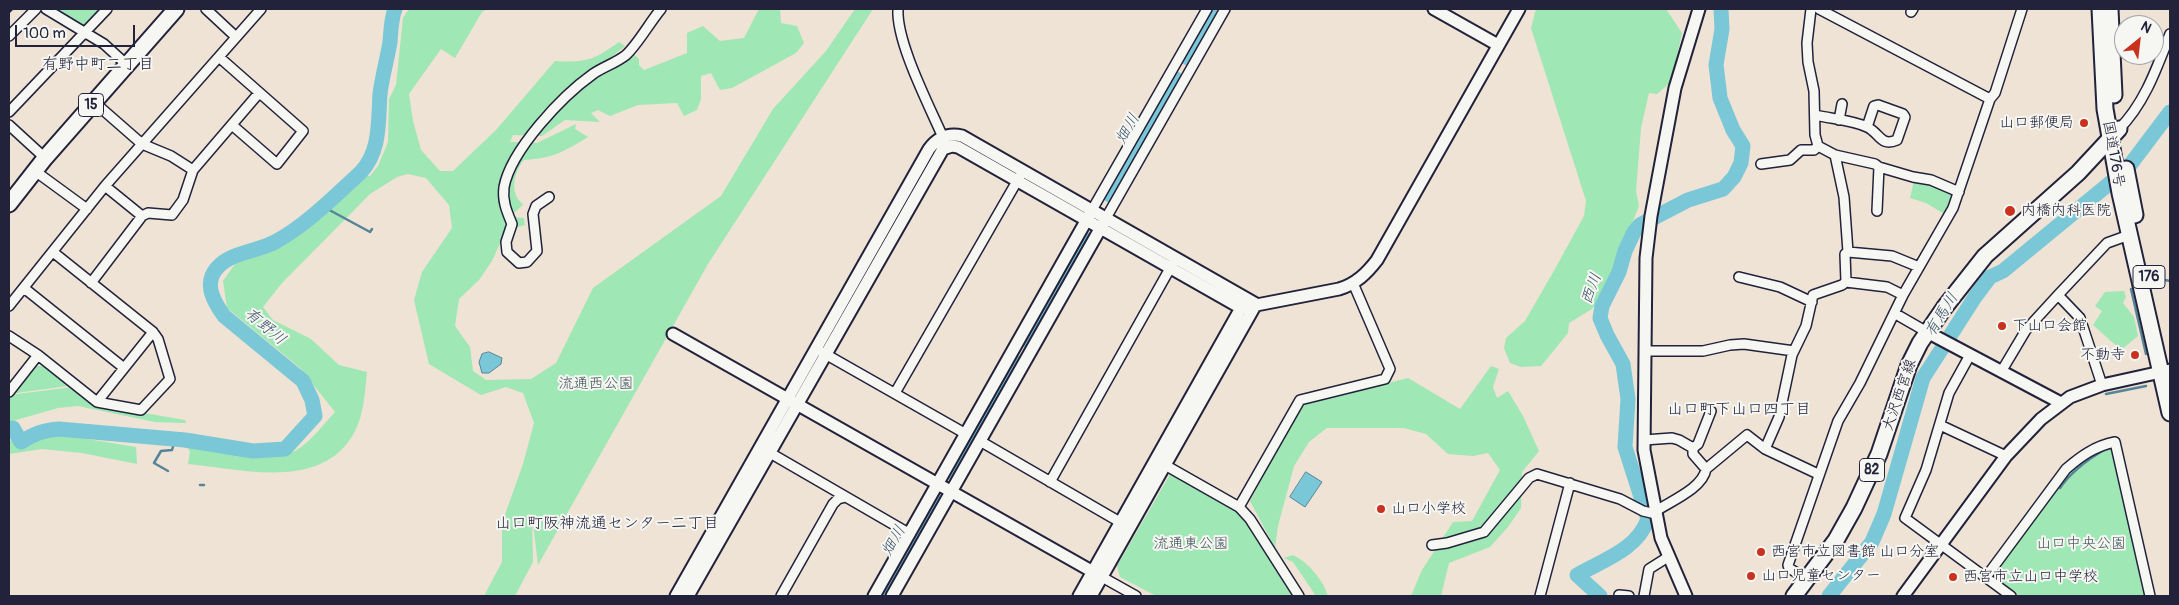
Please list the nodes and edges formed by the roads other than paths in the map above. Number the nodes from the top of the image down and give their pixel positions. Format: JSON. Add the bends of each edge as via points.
{"nodes":[{"id":1,"x":36,"y":9,"type":"edge"},
{"id":2,"x":46,"y":9,"type":"edge"},
{"id":3,"x":108,"y":9,"type":"edge"},
{"id":4,"x":176,"y":9,"type":"edge"},
{"id":5,"x":206,"y":9,"type":"edge"},
{"id":6,"x":261,"y":9,"type":"edge"},
{"id":7,"x":661,"y":9,"type":"edge"},
{"id":8,"x":898,"y":9,"type":"edge"},
{"id":9,"x":1207,"y":9,"type":"edge"},
{"id":10,"x":1225,"y":9,"type":"edge"},
{"id":11,"x":1434,"y":9,"type":"edge"},
{"id":12,"x":1519,"y":9,"type":"edge"},
{"id":13,"x":1699,"y":9,"type":"edge"},
{"id":14,"x":1811,"y":9,"type":"edge"},
{"id":15,"x":1819,"y":9,"type":"edge"},
{"id":16,"x":2022,"y":9,"type":"edge"},
{"id":17,"x":2100,"y":9,"type":"edge"},
{"id":18,"x":2110,"y":9,"type":"edge"},
{"id":19,"x":86,"y":32,"type":"junction"},
{"id":20,"x":2170,"y":34,"type":"edge"},
{"id":21,"x":9,"y":36,"type":"edge"},
{"id":22,"x":236,"y":37,"type":"junction"},
{"id":23,"x":1498,"y":45,"type":"junction"},
{"id":24,"x":219,"y":57,"type":"junction"},
{"id":25,"x":127,"y":65,"type":"junction"},
{"id":26,"x":1174,"y":66,"type":"junction"},
{"id":27,"x":1188,"y":74,"type":"junction"},
{"id":28,"x":260,"y":93,"type":"junction"},
{"id":29,"x":1990,"y":99,"type":"junction"},
{"id":30,"x":94,"y":102,"type":"junction"},
{"id":31,"x":1842,"y":104,"type":"dead end"},
{"id":32,"x":9,"y":112,"type":"edge"},
{"id":33,"x":1816,"y":115,"type":"junction"},
{"id":34,"x":1839,"y":120,"type":"junction"},
{"id":35,"x":9,"y":125,"type":"edge"},
{"id":36,"x":232,"y":125,"type":"junction"},
{"id":37,"x":1867,"y":127,"type":"junction"},
{"id":38,"x":2115,"y":137,"type":"junction"},
{"id":39,"x":945,"y":141,"type":"junction"},
{"id":40,"x":142,"y":144,"type":"junction"},
{"id":41,"x":1818,"y":146,"type":"junction"},
{"id":42,"x":1835,"y":155,"type":"junction"},
{"id":43,"x":45,"y":158,"type":"junction"},
{"id":44,"x":1761,"y":164,"type":"dead end"},
{"id":45,"x":1879,"y":167,"type":"junction"},
{"id":46,"x":193,"y":170,"type":"junction"},
{"id":47,"x":35,"y":171,"type":"junction"},
{"id":48,"x":1020,"y":176,"type":"junction"},
{"id":49,"x":105,"y":186,"type":"junction"},
{"id":50,"x":2124,"y":188,"type":"junction"},
{"id":51,"x":1959,"y":192,"type":"junction"},
{"id":52,"x":549,"y":197,"type":"dead end"},
{"id":53,"x":9,"y":204,"type":"edge"},
{"id":54,"x":87,"y":209,"type":"junction"},
{"id":55,"x":1877,"y":211,"type":"dead end"},
{"id":56,"x":1090,"y":215,"type":"junction"},
{"id":57,"x":142,"y":216,"type":"junction"},
{"id":58,"x":1103,"y":223,"type":"junction"},
{"id":59,"x":2129,"y":235,"type":"junction"},
{"id":60,"x":53,"y":252,"type":"junction"},
{"id":61,"x":1848,"y":252,"type":"junction"},
{"id":62,"x":1173,"y":263,"type":"junction"},
{"id":63,"x":1919,"y":267,"type":"junction"},
{"id":64,"x":1739,"y":277,"type":"dead end"},
{"id":65,"x":1846,"y":282,"type":"junction"},
{"id":66,"x":91,"y":283,"type":"junction"},
{"id":67,"x":1353,"y":283,"type":"junction"},
{"id":68,"x":24,"y":288,"type":"junction"},
{"id":69,"x":1903,"y":294,"type":"junction"},
{"id":70,"x":2058,"y":294,"type":"junction"},
{"id":71,"x":1812,"y":302,"type":"junction"},
{"id":72,"x":1256,"y":304,"type":"junction"},
{"id":73,"x":9,"y":306,"type":"edge"},
{"id":74,"x":1241,"y":308,"type":"junction"},
{"id":75,"x":1894,"y":313,"type":"junction"},
{"id":76,"x":153,"y":332,"type":"junction"},
{"id":77,"x":1930,"y":333,"type":"junction"},
{"id":78,"x":673,"y":334,"type":"dead end"},
{"id":79,"x":9,"y":336,"type":"edge"},
{"id":80,"x":1015,"y":346,"type":"junction"},
{"id":81,"x":820,"y":351,"type":"junction"},
{"id":82,"x":1645,"y":351,"type":"junction"},
{"id":83,"x":1794,"y":351,"type":"junction"},
{"id":84,"x":1965,"y":352,"type":"junction"},
{"id":85,"x":1029,"y":354,"type":"junction"},
{"id":86,"x":38,"y":355,"type":"junction"},
{"id":87,"x":124,"y":368,"type":"junction"},
{"id":88,"x":2168,"y":370,"type":"edge"},
{"id":89,"x":2001,"y":372,"type":"junction"},
{"id":90,"x":2102,"y":385,"type":"junction"},
{"id":91,"x":9,"y":392,"type":"edge"},
{"id":92,"x":895,"y":393,"type":"junction"},
{"id":93,"x":97,"y":402,"type":"junction"},
{"id":94,"x":792,"y":402,"type":"junction"},
{"id":95,"x":2061,"y":403,"type":"junction"},
{"id":96,"x":1710,"y":411,"type":"dead end"},
{"id":97,"x":2170,"y":413,"type":"edge"},
{"id":98,"x":1940,"y":426,"type":"junction"},
{"id":99,"x":966,"y":434,"type":"junction"},
{"id":100,"x":1644,"y":440,"type":"junction"},
{"id":101,"x":980,"y":441,"type":"junction"},
{"id":102,"x":1693,"y":448,"type":"junction"},
{"id":103,"x":1766,"y":449,"type":"junction"},
{"id":104,"x":765,"y":450,"type":"junction"},
{"id":105,"x":2006,"y":456,"type":"junction"},
{"id":106,"x":1165,"y":465,"type":"junction"},
{"id":107,"x":1706,"y":469,"type":"junction"},
{"id":108,"x":1818,"y":474,"type":"junction"},
{"id":109,"x":1050,"y":482,"type":"junction"},
{"id":110,"x":1570,"y":483,"type":"junction"},
{"id":111,"x":938,"y":484,"type":"junction"},
{"id":112,"x":952,"y":491,"type":"junction"},
{"id":113,"x":846,"y":497,"type":"junction"},
{"id":114,"x":1239,"y":507,"type":"junction"},
{"id":115,"x":1656,"y":513,"type":"junction"},
{"id":116,"x":1125,"y":525,"type":"junction"},
{"id":117,"x":910,"y":534,"type":"junction"},
{"id":118,"x":1942,"y":544,"type":"junction"},
{"id":119,"x":1432,"y":545,"type":"dead end"},
{"id":120,"x":1668,"y":558,"type":"junction"},
{"id":121,"x":1097,"y":574,"type":"junction"},
{"id":122,"x":1986,"y":577,"type":"junction"},
{"id":123,"x":1808,"y":580,"type":"junction"},
{"id":124,"x":1619,"y":594,"type":"dead end"},
{"id":125,"x":676,"y":596,"type":"edge"},
{"id":126,"x":688,"y":596,"type":"edge"},
{"id":127,"x":781,"y":596,"type":"edge"},
{"id":128,"x":874,"y":596,"type":"edge"},
{"id":129,"x":892,"y":596,"type":"edge"},
{"id":130,"x":1079,"y":596,"type":"edge"},
{"id":131,"x":1091,"y":596,"type":"edge"},
{"id":132,"x":1136,"y":596,"type":"edge"},
{"id":133,"x":1299,"y":596,"type":"edge"},
{"id":134,"x":1540,"y":596,"type":"edge"},
{"id":135,"x":1630,"y":596,"type":"edge"},
{"id":136,"x":1644,"y":596,"type":"edge"},
{"id":137,"x":1686,"y":596,"type":"edge"},
{"id":138,"x":1794,"y":596,"type":"edge"},
{"id":139,"x":1903,"y":596,"type":"edge"},
{"id":140,"x":2011,"y":596,"type":"edge"},
{"id":141,"x":2150,"y":596,"type":"edge"}],
"edges":[{"from":1,"to":21,"type":"street"},
{"from":2,"to":19,"type":"street"},
{"from":3,"to":19,"type":"street"},
{"from":4,"to":25,"type":"main road","number":"15"},
{"from":5,"to":22,"type":"street"},
{"from":6,"to":22,"type":"street"},
{"from":7,"to":52,"type":"street","via":[[626,55],[594,73],[571,92],[525,143],[504,189],[505,209],[512,224],[506,242],[507,252],[519,263],[527,262],[537,251],[533,214],[536,206]]},
{"from":8,"to":39,"type":"street","via":[[904,44]]},
{"from":9,"to":26,"type":"street"},
{"from":10,"to":27,"type":"street"},
{"from":11,"to":23,"type":"street"},
{"from":12,"to":23,"type":"street"},
{"from":13,"to":82,"type":"street","via":[[1675,88],[1651,222],[1646,258]]},
{"from":14,"to":33,"type":"street","via":[[1807,52]]},
{"from":15,"to":29,"type":"street"},
{"from":16,"to":29,"type":"street","via":[[1995,93]]},
{"from":17,"to":38,"type":"main road","name":"国道176号","number":"176","via":[[2101,56]]},
{"from":18,"to":38,"type":"main road","name":"国道176号","number":"176"},
{"from":19,"to":25,"type":"street"},
{"from":19,"to":32,"type":"street"},
{"from":20,"to":38,"type":"street","via":[[2150,85]]},
{"from":22,"to":24,"type":"street"},
{"from":23,"to":67,"type":"street","via":[[1383,250],[1370,270]]},
{"from":24,"to":28,"type":"street"},
{"from":24,"to":40,"type":"street"},
{"from":25,"to":30,"type":"main road","number":"15"},
{"from":26,"to":27,"type":"street"},
{"from":26,"to":56,"type":"street"},
{"from":27,"to":58,"type":"street"},
{"from":28,"to":36,"type":"street"},
{"from":28,"to":36,"type":"street","via":[[303,131],[277,164]]},
{"from":29,"to":51,"type":"street"},
{"from":30,"to":40,"type":"street"},
{"from":30,"to":43,"type":"main road","number":"15"},
{"from":31,"to":34,"type":"street"},
{"from":33,"to":34,"type":"street"},
{"from":33,"to":41,"type":"street"},
{"from":34,"to":37,"type":"street"},
{"from":35,"to":43,"type":"street"},
{"from":36,"to":46,"type":"street"},
{"from":37,"to":37,"type":"street","via":[[1874,106],[1905,117],[1897,140],[1889,143]]},
{"from":38,"to":50,"type":"main road","name":"国道176号","number":"176"},
{"from":38,"to":77,"type":"main road","name":"大沢西宮線","number":"82","via":[[1986,256],[1960,286]]},
{"from":39,"to":48,"type":"street","via":[[955,135],[962,136]]},
{"from":39,"to":81,"type":"street","via":[[929,149]]},
{"from":40,"to":46,"type":"street"},
{"from":40,"to":49,"type":"street"},
{"from":41,"to":42,"type":"street"},
{"from":41,"to":44,"type":"street","via":[[1814,150],[1801,150],[1790,160]]},
{"from":42,"to":45,"type":"street","via":[[1864,160]]},
{"from":42,"to":61,"type":"street","via":[[1844,197]]},
{"from":43,"to":47,"type":"main road","number":"15"},
{"from":45,"to":51,"type":"street","via":[[1930,180]]},
{"from":45,"to":55,"type":"street"},
{"from":46,"to":57,"type":"street","via":[[183,200],[172,215],[148,213]]},
{"from":47,"to":53,"type":"main road","number":"15"},
{"from":47,"to":54,"type":"street"},
{"from":48,"to":56,"type":"street"},
{"from":48,"to":92,"type":"street"},
{"from":49,"to":54,"type":"street"},
{"from":49,"to":57,"type":"street"},
{"from":50,"to":59,"type":"main road","name":"国道176号","number":"176"},
{"from":50,"to":88,"type":"main road","name":"国道176号","number":"176"},
{"from":51,"to":63,"type":"street"},
{"from":54,"to":60,"type":"street"},
{"from":56,"to":58,"type":"street"},
{"from":56,"to":80,"type":"street"},
{"from":57,"to":66,"type":"street"},
{"from":58,"to":62,"type":"street"},
{"from":58,"to":85,"type":"street"},
{"from":59,"to":70,"type":"street","via":[[2107,243]]},
{"from":59,"to":88,"type":"main road","name":"国道176号","number":"176"},
{"from":60,"to":66,"type":"street"},
{"from":60,"to":68,"type":"street"},
{"from":61,"to":63,"type":"street","via":[[1892,256]]},
{"from":61,"to":65,"type":"street","via":[[1845,254]]},
{"from":62,"to":72,"type":"street"},
{"from":62,"to":74,"type":"street"},
{"from":62,"to":109,"type":"street"},
{"from":63,"to":69,"type":"street"},
{"from":64,"to":71,"type":"street","via":[[1780,287]]},
{"from":65,"to":69,"type":"street","via":[[1887,287]]},
{"from":65,"to":71,"type":"street","via":[[1813,295]]},
{"from":66,"to":76,"type":"street"},
{"from":67,"to":72,"type":"street","via":[[1339,289]]},
{"from":67,"to":114,"type":"street","via":[[1390,369],[1389,375],[1385,380],[1300,400]]},
{"from":68,"to":73,"type":"street"},
{"from":68,"to":87,"type":"street"},
{"from":69,"to":75,"type":"street"},
{"from":70,"to":89,"type":"street","via":[[2026,330]]},
{"from":70,"to":90,"type":"street","via":[[2080,318]]},
{"from":71,"to":83,"type":"street","via":[[1806,326]]},
{"from":72,"to":74,"type":"street"},
{"from":72,"to":106,"type":"street"},
{"from":74,"to":116,"type":"street"},
{"from":75,"to":77,"type":"street"},
{"from":75,"to":108,"type":"street","via":[[1838,421]]},
{"from":76,"to":87,"type":"street"},
{"from":76,"to":93,"type":"street","via":[[170,378],[142,410]]},
{"from":77,"to":84,"type":"street"},
{"from":77,"to":123,"type":"main road","name":"大沢西宮線","number":"82","via":[[1909,365],[1864,488],[1836,540]]},
{"from":78,"to":94,"type":"street"},
{"from":79,"to":86,"type":"street"},
{"from":80,"to":85,"type":"street"},
{"from":80,"to":99,"type":"street"},
{"from":81,"to":92,"type":"street"},
{"from":81,"to":94,"type":"street"},
{"from":82,"to":83,"type":"street","via":[[1703,352],[1744,344]]},
{"from":82,"to":100,"type":"street"},
{"from":83,"to":103,"type":"street","via":[[1779,417]]},
{"from":84,"to":89,"type":"street"},
{"from":84,"to":98,"type":"street"},
{"from":85,"to":101,"type":"street"},
{"from":86,"to":91,"type":"street"},
{"from":86,"to":93,"type":"street"},
{"from":87,"to":93,"type":"street"},
{"from":88,"to":90,"type":"street"},
{"from":88,"to":97,"type":"main road","name":"国道176号","number":"176"},
{"from":89,"to":95,"type":"street"},
{"from":90,"to":95,"type":"street"},
{"from":92,"to":99,"type":"street"},
{"from":94,"to":104,"type":"street"},
{"from":94,"to":111,"type":"street"},
{"from":95,"to":105,"type":"street","via":[[2029,430]]},
{"from":96,"to":102,"type":"street","via":[[1698,444]]},
{"from":98,"to":105,"type":"street"},
{"from":98,"to":118,"type":"street","via":[[1926,470],[1905,518]]},
{"from":99,"to":111,"type":"street"},
{"from":100,"to":102,"type":"street","via":[[1672,438]]},
{"from":100,"to":115,"type":"street"},
{"from":101,"to":109,"type":"street"},
{"from":101,"to":112,"type":"street"},
{"from":102,"to":107,"type":"street","via":[[1693,454]]},
{"from":103,"to":107,"type":"street","via":[[1747,435]]},
{"from":103,"to":108,"type":"street"},
{"from":104,"to":113,"type":"street"},
{"from":104,"to":125,"type":"street"},
{"from":104,"to":126,"type":"street"},
{"from":105,"to":118,"type":"street"},
{"from":106,"to":114,"type":"street"},
{"from":106,"to":116,"type":"street"},
{"from":107,"to":115,"type":"street","via":[[1704,479]]},
{"from":108,"to":123,"type":"street","via":[[1788,565]]},
{"from":109,"to":116,"type":"street"},
{"from":110,"to":115,"type":"street"},
{"from":110,"to":119,"type":"street","via":[[1537,474],[1529,478],[1484,532]]},
{"from":110,"to":134,"type":"street"},
{"from":111,"to":112,"type":"street"},
{"from":111,"to":117,"type":"street"},
{"from":112,"to":121,"type":"street"},
{"from":112,"to":129,"type":"street"},
{"from":113,"to":117,"type":"street"},
{"from":113,"to":127,"type":"street","via":[[833,504]]},
{"from":114,"to":133,"type":"street"},
{"from":115,"to":120,"type":"street"},
{"from":116,"to":121,"type":"street"},
{"from":117,"to":128,"type":"street"},
{"from":118,"to":122,"type":"street"},
{"from":118,"to":139,"type":"street"},
{"from":120,"to":136,"type":"street","via":[[1649,569]]},
{"from":120,"to":137,"type":"street"},
{"from":121,"to":130,"type":"street"},
{"from":121,"to":131,"type":"street"},
{"from":121,"to":132,"type":"street"},
{"from":122,"to":140,"type":"street"},
{"from":122,"to":141,"type":"street","via":[[2066,469],[2081,456],[2101,445],[2115,442]]},
{"from":123,"to":138,"type":"main road","name":"大沢西宮線","number":"82"},
{"from":124,"to":135,"type":"street"}]}
